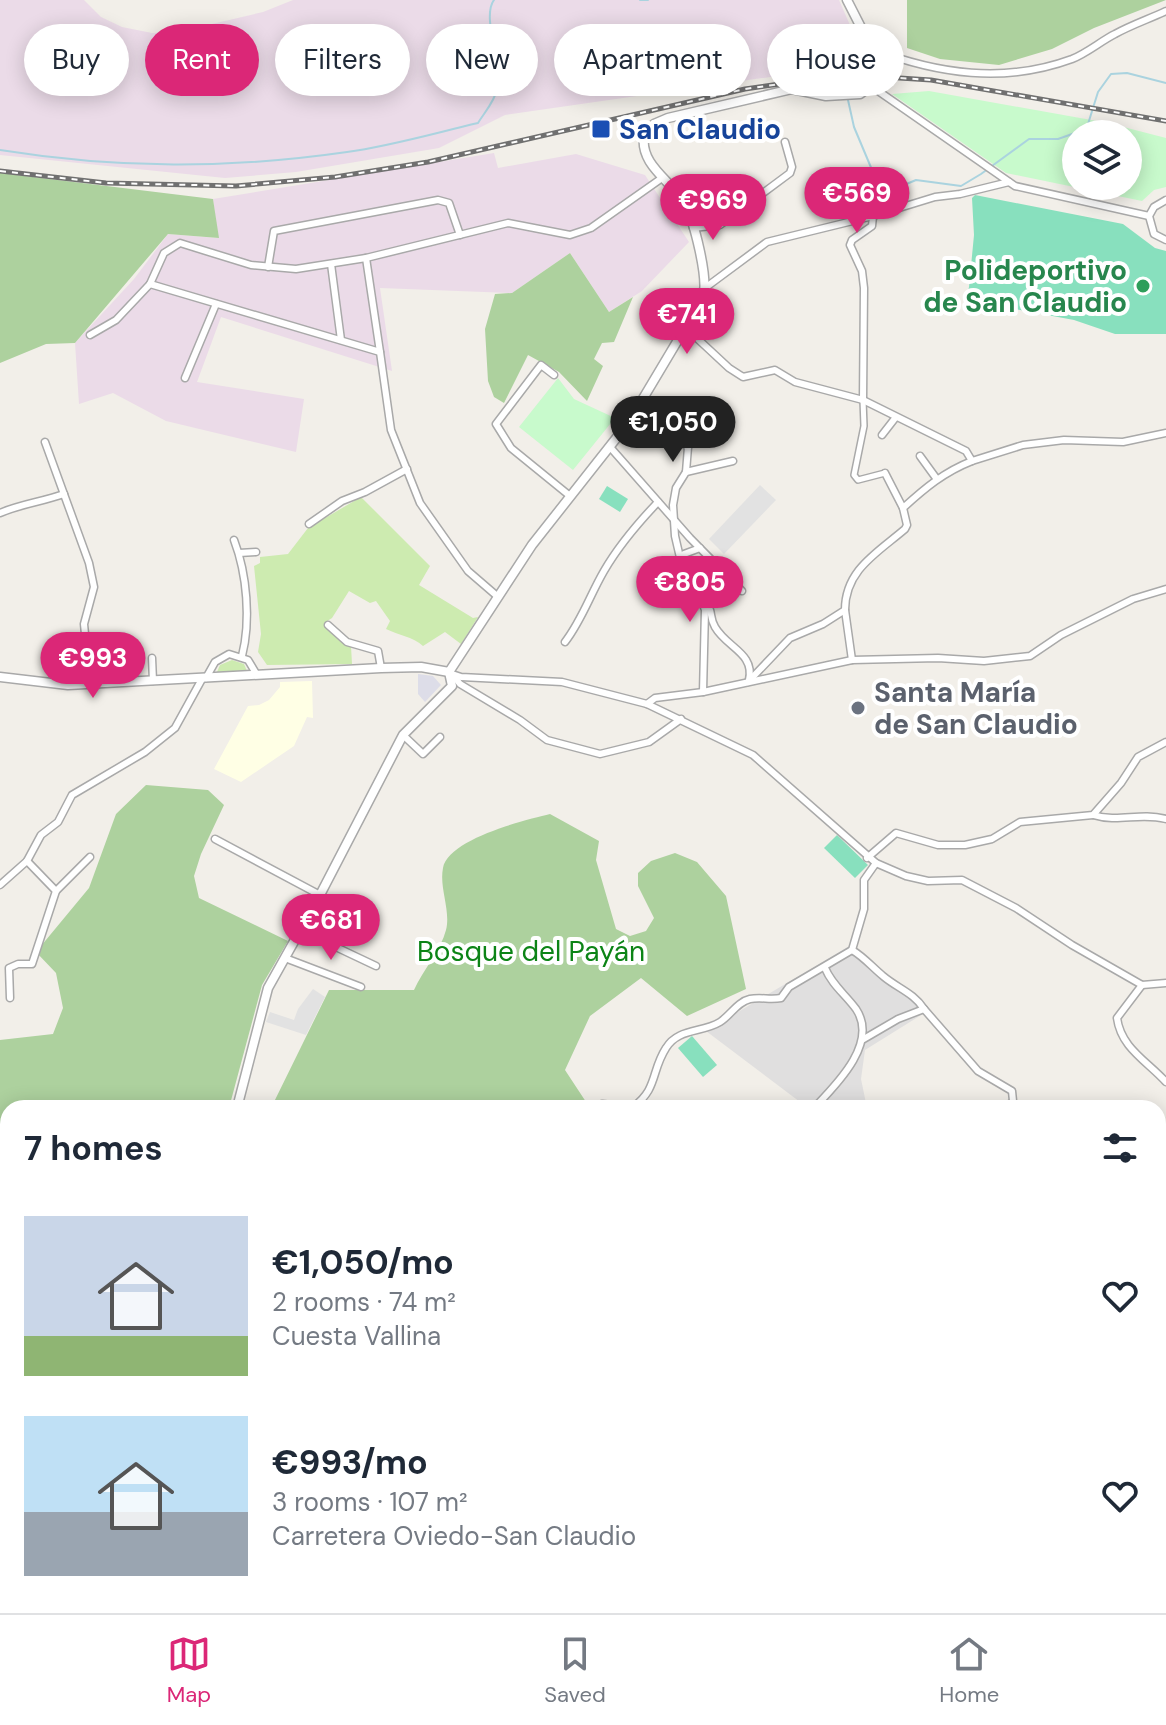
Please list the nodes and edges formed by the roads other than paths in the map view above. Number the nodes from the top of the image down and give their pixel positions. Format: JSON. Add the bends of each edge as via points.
{"nodes":[{"id":1,"x":847,"y":0,"type":"edge"},
{"id":2,"x":1166,"y":11,"type":"edge"},
{"id":3,"x":859,"y":24,"type":"edge"},
{"id":4,"x":904,"y":61,"type":"edge"},
{"id":5,"x":767,"y":95,"type":"edge"},
{"id":6,"x":885,"y":96,"type":"edge"},
{"id":7,"x":785,"y":142,"type":"dead end"},
{"id":8,"x":662,"y":178,"type":"junction"},
{"id":9,"x":1009,"y":182,"type":"junction"},
{"id":10,"x":1166,"y":200,"type":"edge"},
{"id":11,"x":873,"y":216,"type":"junction"},
{"id":12,"x":1149,"y":216,"type":"junction"},
{"id":13,"x":693,"y":228,"type":"junction"},
{"id":14,"x":460,"y":235,"type":"junction"},
{"id":15,"x":1166,"y":240,"type":"edge"},
{"id":16,"x":366,"y":258,"type":"junction"},
{"id":17,"x":331,"y":264,"type":"junction"},
{"id":18,"x":268,"y":267,"type":"junction"},
{"id":19,"x":150,"y":284,"type":"junction"},
{"id":20,"x":705,"y":288,"type":"junction"},
{"id":21,"x":216,"y":304,"type":"junction"},
{"id":22,"x":686,"y":328,"type":"junction"},
{"id":23,"x":90,"y":335,"type":"dead end"},
{"id":24,"x":341,"y":340,"type":"junction"},
{"id":25,"x":380,"y":352,"type":"junction"},
{"id":26,"x":554,"y":375,"type":"dead end"},
{"id":27,"x":185,"y":378,"type":"dead end"},
{"id":28,"x":863,"y":400,"type":"junction"},
{"id":29,"x":636,"y":410,"type":"junction"},
{"id":30,"x":896,"y":417,"type":"junction"},
{"id":31,"x":713,"y":422,"type":"dead end"},
{"id":32,"x":1166,"y":433,"type":"edge"},
{"id":33,"x":882,"y":435,"type":"dead end"},
{"id":34,"x":45,"y":442,"type":"dead end"},
{"id":35,"x":610,"y":447,"type":"junction"},
{"id":36,"x":688,"y":447,"type":"junction"},
{"id":37,"x":920,"y":456,"type":"dead end"},
{"id":38,"x":733,"y":461,"type":"dead end"},
{"id":39,"x":972,"y":461,"type":"junction"},
{"id":40,"x":407,"y":469,"type":"junction"},
{"id":41,"x":686,"y":472,"type":"junction"},
{"id":42,"x":885,"y":473,"type":"joint"},
{"id":43,"x":936,"y":478,"type":"junction"},
{"id":44,"x":64,"y":494,"type":"junction"},
{"id":45,"x":570,"y":496,"type":"junction"},
{"id":46,"x":658,"y":502,"type":"junction"},
{"id":47,"x":903,"y":508,"type":"junction"},
{"id":48,"x":0,"y":513,"type":"edge"},
{"id":49,"x":675,"y":519,"type":"junction"},
{"id":50,"x":309,"y":524,"type":"dead end"},
{"id":51,"x":690,"y":538,"type":"junction"},
{"id":52,"x":234,"y":540,"type":"dead end"},
{"id":53,"x":676,"y":542,"type":"junction"},
{"id":54,"x":700,"y":548,"type":"junction"},
{"id":55,"x":256,"y":552,"type":"dead end"},
{"id":56,"x":239,"y":553,"type":"junction"},
{"id":57,"x":680,"y":562,"type":"junction"},
{"id":58,"x":1166,"y":589,"type":"edge"},
{"id":59,"x":742,"y":591,"type":"dead end"},
{"id":60,"x":700,"y":595,"type":"junction"},
{"id":61,"x":497,"y":596,"type":"junction"},
{"id":62,"x":845,"y":610,"type":"junction"},
{"id":63,"x":328,"y":625,"type":"dead end"},
{"id":64,"x":565,"y":642,"type":"dead end"},
{"id":65,"x":242,"y":656,"type":"junction"},
{"id":66,"x":152,"y":658,"type":"dead end"},
{"id":67,"x":852,"y":660,"type":"junction"},
{"id":68,"x":381,"y":668,"type":"junction"},
{"id":69,"x":450,"y":673,"type":"junction"},
{"id":70,"x":257,"y":675,"type":"junction"},
{"id":71,"x":0,"y":677,"type":"edge"},
{"id":72,"x":204,"y":679,"type":"junction"},
{"id":73,"x":153,"y":681,"type":"junction"},
{"id":74,"x":748,"y":682,"type":"junction"},
{"id":75,"x":90,"y":684,"type":"junction"},
{"id":76,"x":703,"y":692,"type":"junction"},
{"id":77,"x":647,"y":704,"type":"junction"},
{"id":78,"x":681,"y":719,"type":"junction"},
{"id":79,"x":403,"y":735,"type":"junction"},
{"id":80,"x":440,"y":737,"type":"dead end"},
{"id":81,"x":1166,"y":742,"type":"edge"},
{"id":82,"x":1093,"y":815,"type":"junction"},
{"id":83,"x":1166,"y":819,"type":"edge"},
{"id":84,"x":215,"y":839,"type":"dead end"},
{"id":85,"x":90,"y":857,"type":"dead end"},
{"id":86,"x":867,"y":858,"type":"junction"},
{"id":87,"x":27,"y":861,"type":"junction"},
{"id":88,"x":876,"y":863,"type":"junction"},
{"id":89,"x":0,"y":885,"type":"edge"},
{"id":90,"x":56,"y":891,"type":"junction"},
{"id":91,"x":320,"y":895,"type":"junction"},
{"id":92,"x":300,"y":930,"type":"junction"},
{"id":93,"x":852,"y":950,"type":"junction"},
{"id":94,"x":285,"y":958,"type":"junction"},
{"id":95,"x":376,"y":966,"type":"dead end"},
{"id":96,"x":825,"y":968,"type":"junction"},
{"id":97,"x":1166,"y":983,"type":"edge"},
{"id":98,"x":1142,"y":985,"type":"junction"},
{"id":99,"x":361,"y":987,"type":"dead end"},
{"id":100,"x":10,"y":998,"type":"dead end"},
{"id":101,"x":924,"y":1009,"type":"junction"},
{"id":102,"x":862,"y":1040,"type":"junction"},
{"id":103,"x":1166,"y":1082,"type":"edge"},
{"id":104,"x":239,"y":1100,"type":"edge"},
{"id":105,"x":642,"y":1100,"type":"edge"},
{"id":106,"x":821,"y":1100,"type":"edge"},
{"id":107,"x":1013,"y":1100,"type":"edge"}],
"edges":[{"from":1,"to":3,"type":"street"},
{"from":2,"to":4,"type":"street","via":[[1073,59],[1010,73],[964,74]]},
{"from":5,"to":8,"type":"street","via":[[654,124],[644,136],[646,155]]},
{"from":6,"to":9,"type":"street"},
{"from":7,"to":13,"type":"street","via":[[790,173],[720,225]]},
{"from":8,"to":13,"type":"street","via":[[685,204]]},
{"from":8,"to":14,"type":"street","via":[[577,234],[508,223]]},
{"from":9,"to":11,"type":"street"},
{"from":9,"to":12,"type":"street"},
{"from":10,"to":12,"type":"street"},
{"from":11,"to":20,"type":"street","via":[[767,242]]},
{"from":11,"to":28,"type":"street","via":[[872,226],[850,245],[864,288]]},
{"from":12,"to":15,"type":"street","via":[[1154,234]]},
{"from":13,"to":20,"type":"street"},
{"from":14,"to":16,"type":"street"},
{"from":14,"to":18,"type":"street","via":[[449,203],[438,200],[274,231]]},
{"from":16,"to":17,"type":"street"},
{"from":16,"to":25,"type":"street"},
{"from":17,"to":18,"type":"street"},
{"from":17,"to":24,"type":"street"},
{"from":18,"to":19,"type":"street","via":[[180,243],[164,253]]},
{"from":19,"to":21,"type":"street"},
{"from":19,"to":23,"type":"street","via":[[116,320]]},
{"from":20,"to":22,"type":"street"},
{"from":21,"to":24,"type":"street"},
{"from":21,"to":27,"type":"street"},
{"from":22,"to":28,"type":"street","via":[[743,377],[775,370],[795,382]]},
{"from":22,"to":29,"type":"street"},
{"from":24,"to":25,"type":"street"},
{"from":25,"to":40,"type":"street","via":[[391,430]]},
{"from":26,"to":45,"type":"street","via":[[541,365],[496,424],[511,448]]},
{"from":28,"to":30,"type":"street"},
{"from":28,"to":42,"type":"street","via":[[864,426],[854,475],[864,481]]},
{"from":29,"to":35,"type":"street"},
{"from":29,"to":36,"type":"street"},
{"from":30,"to":33,"type":"street"},
{"from":30,"to":39,"type":"street","via":[[966,451]]},
{"from":31,"to":36,"type":"street","via":[[691,409]]},
{"from":32,"to":39,"type":"street","via":[[1123,442],[1023,445]]},
{"from":34,"to":44,"type":"street"},
{"from":35,"to":45,"type":"street"},
{"from":35,"to":46,"type":"street"},
{"from":36,"to":41,"type":"street"},
{"from":37,"to":43,"type":"street"},
{"from":38,"to":41,"type":"street"},
{"from":39,"to":43,"type":"street"},
{"from":40,"to":50,"type":"street"},
{"from":40,"to":61,"type":"street","via":[[420,503],[468,571]]},
{"from":41,"to":49,"type":"street","via":[[676,488]]},
{"from":42,"to":47,"type":"street"},
{"from":43,"to":47,"type":"street"},
{"from":44,"to":48,"type":"street"},
{"from":44,"to":75,"type":"street","via":[[94,587],[84,624]]},
{"from":45,"to":61,"type":"street"},
{"from":46,"to":49,"type":"street"},
{"from":46,"to":64,"type":"street","via":[[624,540]]},
{"from":47,"to":62,"type":"street","via":[[905,529],[853,574]]},
{"from":49,"to":51,"type":"street"},
{"from":49,"to":53,"type":"street"},
{"from":51,"to":53,"type":"street"},
{"from":51,"to":54,"type":"street"},
{"from":51,"to":57,"type":"street"},
{"from":52,"to":56,"type":"street"},
{"from":53,"to":57,"type":"street"},
{"from":54,"to":57,"type":"street","via":[[684,554]]},
{"from":54,"to":59,"type":"street"},
{"from":55,"to":56,"type":"street"},
{"from":56,"to":65,"type":"street","via":[[247,628]]},
{"from":57,"to":60,"type":"street","via":[[685,579]]},
{"from":58,"to":67,"type":"street","via":[[1133,599],[1030,656]]},
{"from":60,"to":74,"type":"street","via":[[712,608],[717,630],[747,658]]},
{"from":60,"to":76,"type":"street","via":[[705,610]]},
{"from":61,"to":69,"type":"street"},
{"from":62,"to":67,"type":"street"},
{"from":62,"to":74,"type":"street","via":[[790,638]]},
{"from":63,"to":68,"type":"street","via":[[347,642],[378,651]]},
{"from":65,"to":70,"type":"street"},
{"from":65,"to":72,"type":"street","via":[[221,657]]},
{"from":66,"to":73,"type":"street"},
{"from":67,"to":74,"type":"street"},
{"from":68,"to":69,"type":"street"},
{"from":68,"to":70,"type":"street"},
{"from":69,"to":77,"type":"street","via":[[562,682]]},
{"from":69,"to":78,"type":"street","via":[[547,740],[600,754],[649,742]]},
{"from":69,"to":79,"type":"street","via":[[452,686]]},
{"from":70,"to":72,"type":"street"},
{"from":71,"to":75,"type":"street"},
{"from":72,"to":73,"type":"street"},
{"from":72,"to":87,"type":"street","via":[[175,728],[72,795],[64,815],[41,835]]},
{"from":73,"to":75,"type":"street"},
{"from":74,"to":76,"type":"street"},
{"from":76,"to":77,"type":"street","via":[[655,698]]},
{"from":77,"to":78,"type":"street"},
{"from":78,"to":86,"type":"street","via":[[753,755]]},
{"from":79,"to":80,"type":"street","via":[[423,754]]},
{"from":79,"to":91,"type":"street"},
{"from":81,"to":82,"type":"street","via":[[1138,757]]},
{"from":82,"to":83,"type":"street"},
{"from":82,"to":86,"type":"street","via":[[1020,822],[992,839],[965,845],[938,845],[896,833]]},
{"from":84,"to":91,"type":"street"},
{"from":85,"to":90,"type":"street"},
{"from":86,"to":88,"type":"street"},
{"from":87,"to":89,"type":"street"},
{"from":87,"to":90,"type":"street"},
{"from":88,"to":93,"type":"street","via":[[864,880],[864,909]]},
{"from":88,"to":98,"type":"street","via":[[928,881],[962,880]]},
{"from":90,"to":100,"type":"street","via":[[32,964],[9,968]]},
{"from":91,"to":92,"type":"street"},
{"from":92,"to":94,"type":"street"},
{"from":92,"to":95,"type":"street"},
{"from":93,"to":96,"type":"street"},
{"from":93,"to":101,"type":"street"},
{"from":94,"to":99,"type":"street"},
{"from":94,"to":104,"type":"street","via":[[268,988]]},
{"from":96,"to":102,"type":"street","via":[[857,1010]]},
{"from":96,"to":105,"type":"street","via":[[789,987],[781,998],[749,999],[720,1022],[684,1032],[667,1045],[653,1087]]},
{"from":97,"to":98,"type":"street"},
{"from":98,"to":103,"type":"street","via":[[1117,1018],[1119,1030],[1133,1053]]},
{"from":101,"to":102,"type":"street"},
{"from":101,"to":107,"type":"street","via":[[978,1071],[1012,1091]]},
{"from":102,"to":106,"type":"street","via":[[842,1078]]}]}
